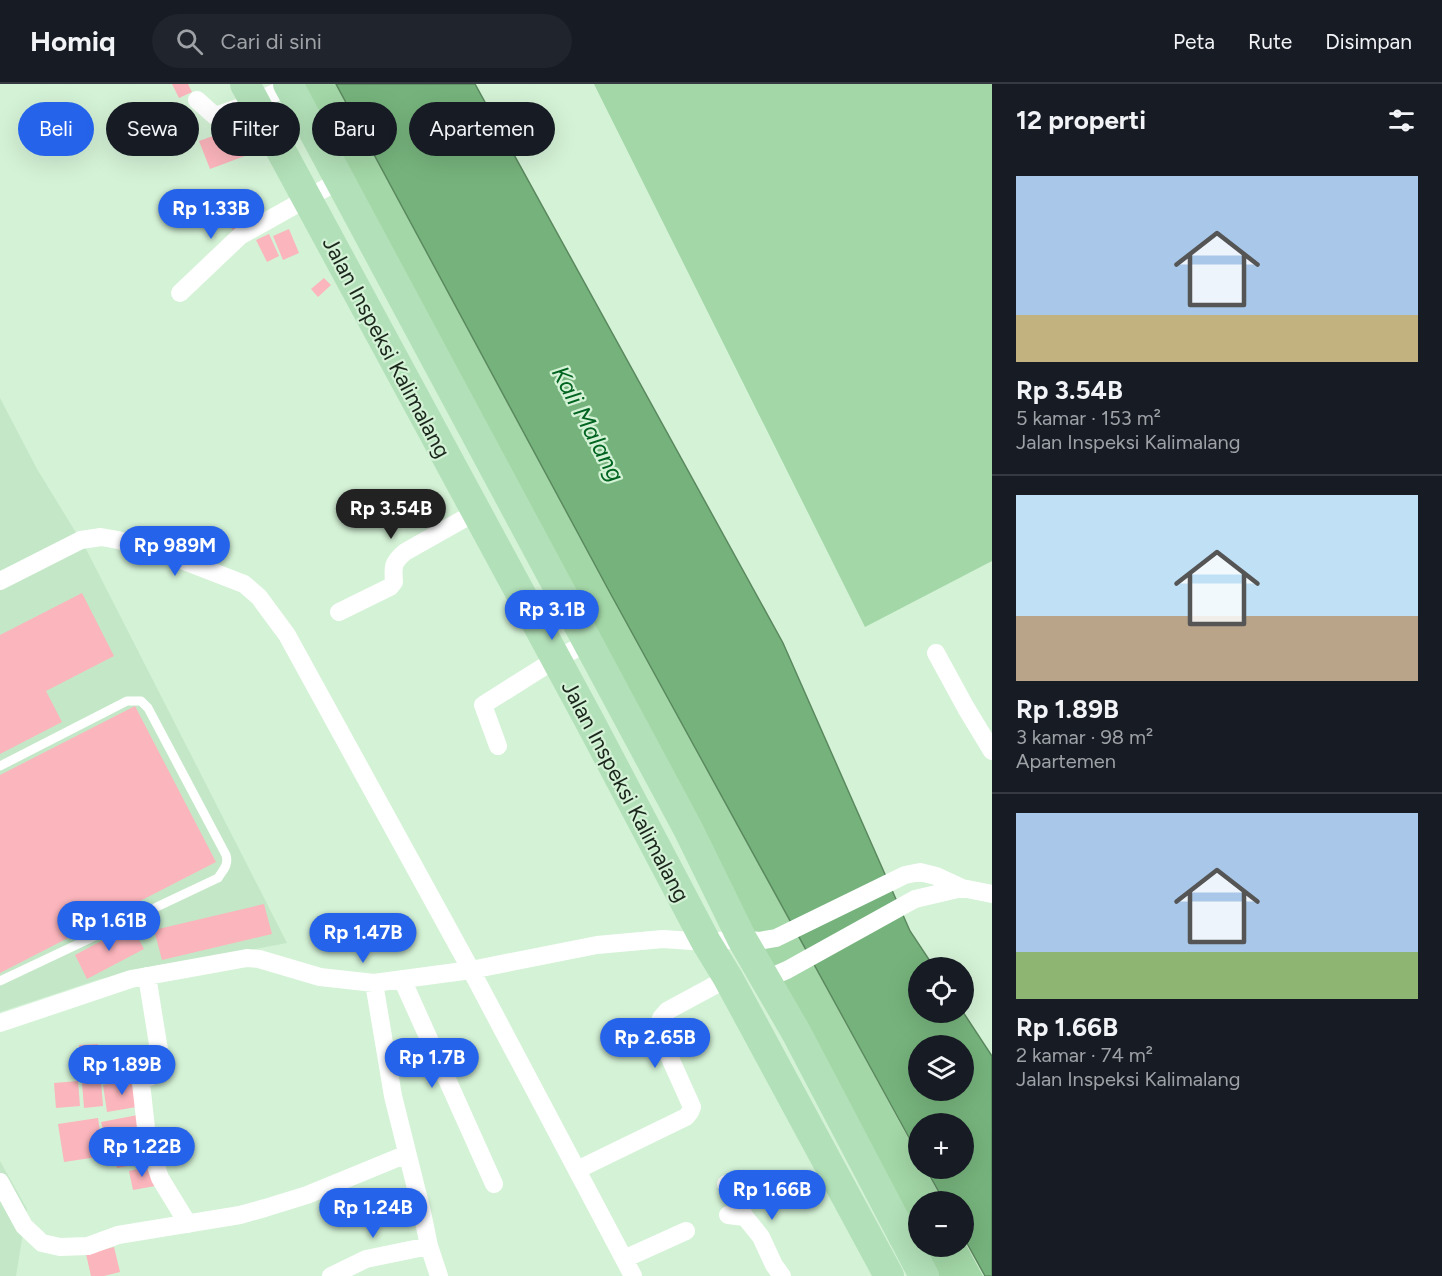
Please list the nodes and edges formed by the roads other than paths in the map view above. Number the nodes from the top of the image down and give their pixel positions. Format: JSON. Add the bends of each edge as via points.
{"nodes":[{"id":1,"x":289,"y":85,"type":"edge"},
{"id":2,"x":250,"y":93,"type":"edge"},
{"id":3,"x":197,"y":100,"type":"dead end"},
{"id":4,"x":340,"y":180,"type":"junction"},
{"id":5,"x":307,"y":198,"type":"junction"},
{"id":6,"x":180,"y":293,"type":"dead end"},
{"id":7,"x":476,"y":512,"type":"junction"},
{"id":8,"x":0,"y":581,"type":"edge"},
{"id":9,"x":339,"y":612,"type":"dead end"},
{"id":10,"x":589,"y":642,"type":"junction"},
{"id":11,"x":936,"y":653,"type":"dead end"},
{"id":12,"x":556,"y":659,"type":"junction"},
{"id":13,"x":498,"y":746,"type":"dead end"},
{"id":14,"x":992,"y":751,"type":"edge"},
{"id":15,"x":0,"y":766,"type":"edge"},
{"id":16,"x":962,"y":888,"type":"junction"},
{"id":17,"x":992,"y":894,"type":"edge"},
{"id":18,"x":742,"y":939,"type":"junction"},
{"id":19,"x":706,"y":942,"type":"junction"},
{"id":20,"x":471,"y":970,"type":"junction"},
{"id":21,"x":777,"y":975,"type":"junction"},
{"id":22,"x":147,"y":976,"type":"junction"},
{"id":23,"x":728,"y":978,"type":"junction"},
{"id":24,"x":402,"y":979,"type":"junction"},
{"id":25,"x":0,"y":981,"type":"edge"},
{"id":26,"x":374,"y":983,"type":"junction"},
{"id":27,"x":0,"y":1023,"type":"edge"},
{"id":28,"x":407,"y":1154,"type":"junction"},
{"id":29,"x":577,"y":1170,"type":"junction"},
{"id":30,"x":0,"y":1182,"type":"edge"},
{"id":31,"x":494,"y":1184,"type":"dead end"},
{"id":32,"x":726,"y":1184,"type":"dead end"},
{"id":33,"x":188,"y":1224,"type":"junction"},
{"id":34,"x":686,"y":1231,"type":"dead end"},
{"id":35,"x":429,"y":1246,"type":"junction"},
{"id":36,"x":624,"y":1259,"type":"junction"},
{"id":37,"x":331,"y":1276,"type":"edge"},
{"id":38,"x":439,"y":1276,"type":"edge"},
{"id":39,"x":633,"y":1276,"type":"edge"},
{"id":40,"x":782,"y":1276,"type":"edge"},
{"id":41,"x":889,"y":1276,"type":"edge"},
{"id":42,"x":924,"y":1276,"type":"edge"}],
"edges":[{"from":1,"to":2,"type":"street"},
{"from":1,"to":4,"type":"main road","name":"Jalan Inspeksi Kalimalang"},
{"from":2,"to":3,"type":"street","via":[[216,116]]},
{"from":2,"to":5,"type":"main road","name":"Jalan Inspeksi Kalimalang"},
{"from":4,"to":5,"type":"street"},
{"from":4,"to":10,"type":"main road","name":"Jalan Inspeksi Kalimalang"},
{"from":5,"to":6,"type":"street","via":[[240,236]]},
{"from":5,"to":7,"type":"main road","name":"Jalan Inspeksi Kalimalang"},
{"from":7,"to":9,"type":"street","via":[[405,552],[396,560],[390,586]]},
{"from":7,"to":12,"type":"main road","name":"Jalan Inspeksi Kalimalang"},
{"from":8,"to":20,"type":"street","via":[[81,540],[100,537],[174,557],[244,584],[259,597],[287,635]]},
{"from":10,"to":12,"type":"street"},
{"from":10,"to":18,"type":"main road","name":"Jalan Inspeksi Kalimalang"},
{"from":11,"to":14,"type":"street"},
{"from":12,"to":13,"type":"street","via":[[483,705]]},
{"from":12,"to":19,"type":"main road","name":"Jalan Inspeksi Kalimalang"},
{"from":15,"to":25,"type":"lane","via":[[127,701],[141,701],[228,861],[218,878]]},
{"from":16,"to":17,"type":"street"},
{"from":16,"to":18,"type":"street","via":[[920,872],[905,875],[776,938]]},
{"from":16,"to":21,"type":"street","via":[[915,899]]},
{"from":18,"to":19,"type":"street"},
{"from":18,"to":21,"type":"main road","name":"Jalan Inspeksi Kalimalang"},
{"from":19,"to":20,"type":"street","via":[[663,939],[597,945]]},
{"from":19,"to":23,"type":"main road","name":"Jalan Inspeksi Kalimalang"},
{"from":20,"to":24,"type":"street"},
{"from":20,"to":29,"type":"street"},
{"from":21,"to":42,"type":"main road","name":"Jalan Inspeksi Kalimalang","via":[[797,1034]]},
{"from":22,"to":26,"type":"street","via":[[247,958],[320,977]]},
{"from":22,"to":27,"type":"street"},
{"from":22,"to":33,"type":"street","via":[[163,1068],[141,1083],[147,1137],[160,1178]]},
{"from":23,"to":29,"type":"street","via":[[661,1018],[664,1047],[692,1107],[690,1112]]},
{"from":23,"to":41,"type":"main road","name":"Jalan Inspeksi Kalimalang"},
{"from":24,"to":26,"type":"street"},
{"from":24,"to":31,"type":"street"},
{"from":26,"to":28,"type":"street"},
{"from":28,"to":33,"type":"street","via":[[286,1202]]},
{"from":28,"to":35,"type":"street"},
{"from":29,"to":36,"type":"street"},
{"from":30,"to":33,"type":"street","via":[[24,1226],[42,1243],[88,1246],[118,1235]]},
{"from":32,"to":40,"type":"street","via":[[737,1216],[761,1237]]},
{"from":34,"to":36,"type":"street"},
{"from":35,"to":37,"type":"street","via":[[366,1259]]},
{"from":35,"to":38,"type":"street"},
{"from":36,"to":39,"type":"street"}]}
